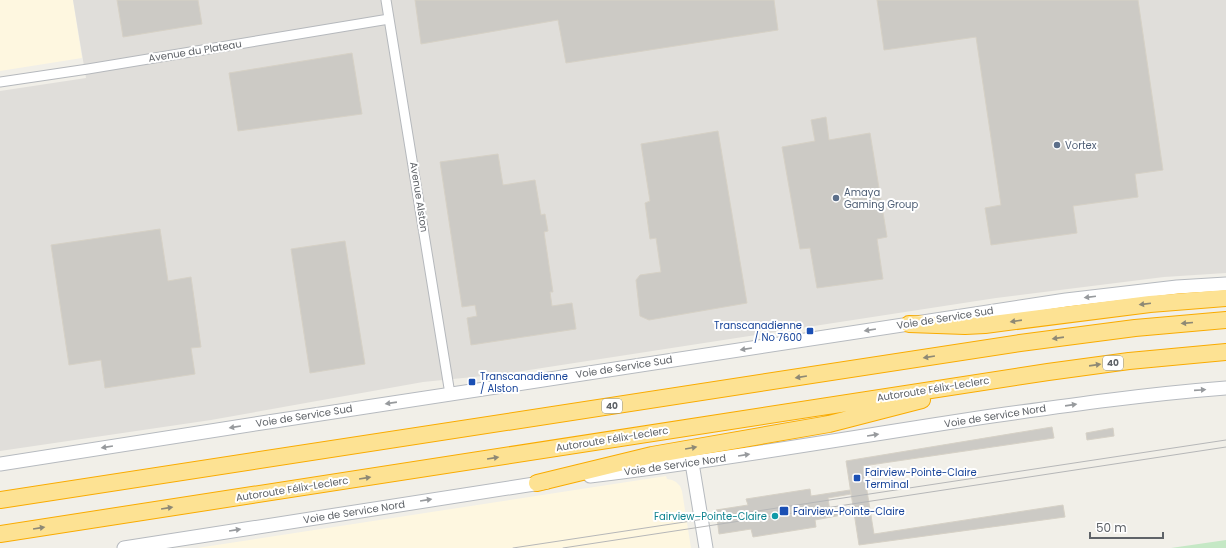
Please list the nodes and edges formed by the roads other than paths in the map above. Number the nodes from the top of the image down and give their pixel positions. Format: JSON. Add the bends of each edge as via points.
{"nodes":[{"id":1,"x":386,"y":0,"type":"edge"},
{"id":2,"x":389,"y":19,"type":"junction"},
{"id":3,"x":0,"y":82,"type":"edge"},
{"id":4,"x":1226,"y":284,"type":"edge"},
{"id":5,"x":1226,"y":298,"type":"edge"},
{"id":6,"x":1226,"y":320,"type":"edge"},
{"id":7,"x":909,"y":324,"type":"junction"},
{"id":8,"x":1226,"y":352,"type":"edge"},
{"id":9,"x":1001,"y":379,"type":"junction"},
{"id":10,"x":1226,"y":388,"type":"edge"},
{"id":11,"x":450,"y":394,"type":"junction"},
{"id":12,"x":692,"y":463,"type":"junction"},
{"id":13,"x":0,"y":464,"type":"edge"},
{"id":14,"x":537,"y":483,"type":"junction"},
{"id":15,"x":0,"y":500,"type":"edge"},
{"id":16,"x":0,"y":534,"type":"edge"},
{"id":17,"x":124,"y":548,"type":"edge"},
{"id":18,"x":706,"y":548,"type":"edge"}],
"edges":[{"from":1,"to":2,"type":"street","name":"Avenue Alston"},
{"from":2,"to":3,"type":"street","name":"Avenue du Plateau"},
{"from":2,"to":11,"type":"street","name":"Avenue Alston"},
{"from":4,"to":7,"type":"main road","name":"Voie de Service Sud","one_way":true,"via":[[1073,299]]},
{"from":5,"to":7,"type":"highway","one_way":true,"via":[[1150,304],[985,325]]},
{"from":6,"to":15,"type":"highway","number":"40","one_way":true,"via":[[1135,328],[1020,343]]},
{"from":7,"to":11,"type":"main road","name":"Voie de Service Sud","one_way":true},
{"from":9,"to":8,"type":"highway","name":"Autoroute Félix-Leclerc","number":"40","one_way":true,"via":[[1129,361]]},
{"from":14,"to":9,"type":"highway","one_way":true,"via":[[652,455],[829,424]]},
{"from":16,"to":9,"type":"highway","name":"Autoroute Félix-Leclerc","number":"40","one_way":true},
{"from":12,"to":10,"type":"main road","name":"Voie de Service Nord","one_way":true,"via":[[1112,399]]},
{"from":11,"to":13,"type":"main road","name":"Voie de Service Sud","one_way":true},
{"from":12,"to":14,"type":"main road","name":"Voie de Service Nord"},
{"from":12,"to":18,"type":"main road"},
{"from":17,"to":14,"type":"main road","name":"Voie de Service Nord","one_way":true}]}
